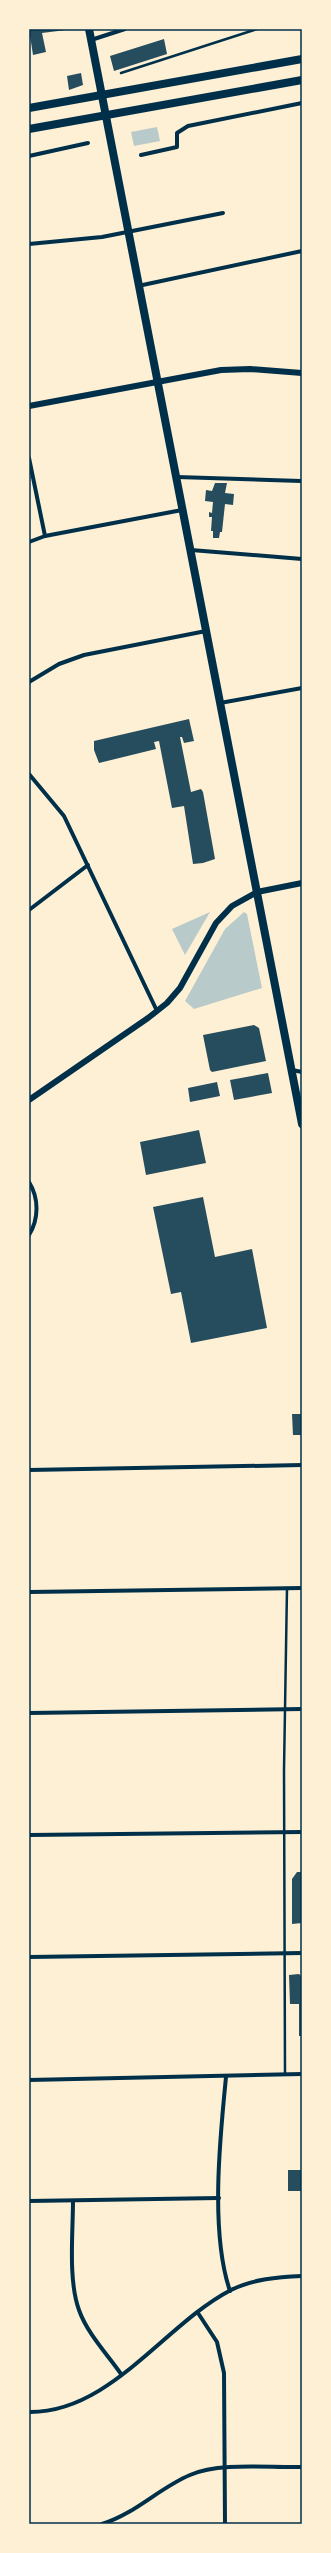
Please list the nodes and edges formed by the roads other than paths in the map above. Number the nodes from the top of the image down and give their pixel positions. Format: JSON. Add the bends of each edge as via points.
{"nodes":[{"id":1,"x":89,"y":29,"type":"edge"},
{"id":2,"x":125,"y":29,"type":"edge"},
{"id":3,"x":257,"y":29,"type":"edge"},
{"id":4,"x":91,"y":40,"type":"junction"},
{"id":5,"x":302,"y":59,"type":"edge"},
{"id":6,"x":121,"y":73,"type":"dead end"},
{"id":7,"x":302,"y":80,"type":"edge"},
{"id":8,"x":102,"y":97,"type":"junction"},
{"id":9,"x":302,"y":103,"type":"edge"},
{"id":10,"x":29,"y":108,"type":"edge"},
{"id":11,"x":105,"y":116,"type":"junction"},
{"id":12,"x":29,"y":129,"type":"edge"},
{"id":13,"x":88,"y":144,"type":"dead end"},
{"id":14,"x":141,"y":155,"type":"dead end"},
{"id":15,"x":29,"y":156,"type":"edge"},
{"id":16,"x":223,"y":213,"type":"dead end"},
{"id":17,"x":128,"y":232,"type":"junction"},
{"id":18,"x":29,"y":244,"type":"edge"},
{"id":19,"x":302,"y":251,"type":"edge"},
{"id":20,"x":138,"y":286,"type":"junction"},
{"id":21,"x":302,"y":373,"type":"edge"},
{"id":22,"x":157,"y":381,"type":"junction"},
{"id":23,"x":29,"y":406,"type":"edge"},
{"id":24,"x":29,"y":458,"type":"edge"},
{"id":25,"x":176,"y":477,"type":"junction"},
{"id":26,"x":301,"y":481,"type":"edge"},
{"id":27,"x":182,"y":510,"type":"junction"},
{"id":28,"x":44,"y":536,"type":"junction"},
{"id":29,"x":29,"y":542,"type":"edge"},
{"id":30,"x":190,"y":550,"type":"junction"},
{"id":31,"x":302,"y":559,"type":"edge"},
{"id":32,"x":206,"y":631,"type":"junction"},
{"id":33,"x":29,"y":682,"type":"edge"},
{"id":34,"x":302,"y":688,"type":"edge"},
{"id":35,"x":220,"y":703,"type":"junction"},
{"id":36,"x":29,"y":774,"type":"edge"},
{"id":37,"x":88,"y":866,"type":"junction"},
{"id":38,"x":302,"y":883,"type":"edge"},
{"id":39,"x":257,"y":892,"type":"junction"},
{"id":40,"x":29,"y":910,"type":"edge"},
{"id":41,"x":157,"y":1011,"type":"junction"},
{"id":42,"x":292,"y":1070,"type":"junction"},
{"id":43,"x":302,"y":1072,"type":"edge"},
{"id":44,"x":29,"y":1100,"type":"edge"},
{"id":45,"x":302,"y":1124,"type":"edge"},
{"id":46,"x":29,"y":1182,"type":"edge"},
{"id":47,"x":29,"y":1235,"type":"edge"},
{"id":48,"x":302,"y":1465,"type":"edge"},
{"id":49,"x":29,"y":1470,"type":"edge"},
{"id":50,"x":287,"y":1588,"type":"junction"},
{"id":51,"x":302,"y":1588,"type":"edge"},
{"id":52,"x":29,"y":1592,"type":"edge"},
{"id":53,"x":286,"y":1709,"type":"junction"},
{"id":54,"x":302,"y":1709,"type":"edge"},
{"id":55,"x":29,"y":1713,"type":"edge"},
{"id":56,"x":285,"y":1832,"type":"junction"},
{"id":57,"x":302,"y":1832,"type":"edge"},
{"id":58,"x":29,"y":1835,"type":"edge"},
{"id":59,"x":285,"y":1953,"type":"junction"},
{"id":60,"x":302,"y":1953,"type":"edge"},
{"id":61,"x":29,"y":1957,"type":"edge"},
{"id":62,"x":286,"y":2074,"type":"junction"},
{"id":63,"x":302,"y":2074,"type":"edge"},
{"id":64,"x":226,"y":2077,"type":"junction"},
{"id":65,"x":29,"y":2080,"type":"edge"},
{"id":66,"x":219,"y":2198,"type":"junction"},
{"id":67,"x":73,"y":2200,"type":"junction"},
{"id":68,"x":29,"y":2201,"type":"edge"},
{"id":69,"x":302,"y":2276,"type":"edge"},
{"id":70,"x":230,"y":2291,"type":"junction"},
{"id":71,"x":198,"y":2313,"type":"junction"},
{"id":72,"x":121,"y":2374,"type":"junction"},
{"id":73,"x":29,"y":2412,"type":"edge"},
{"id":74,"x":225,"y":2468,"type":"junction"},
{"id":75,"x":302,"y":2468,"type":"edge"},
{"id":76,"x":102,"y":2524,"type":"edge"},
{"id":77,"x":225,"y":2524,"type":"edge"}],
"edges":[{"from":1,"to":4,"type":"main road"},
{"from":2,"to":4,"type":"street"},
{"from":3,"to":6,"type":"lane"},
{"from":4,"to":8,"type":"main road"},
{"from":5,"to":8,"type":"main road"},
{"from":7,"to":11,"type":"main road"},
{"from":8,"to":10,"type":"main road"},
{"from":8,"to":11,"type":"main road"},
{"from":9,"to":14,"type":"street","via":[[188,126],[176,134],[177,148]]},
{"from":11,"to":12,"type":"main road"},
{"from":11,"to":17,"type":"main road"},
{"from":13,"to":15,"type":"street"},
{"from":16,"to":17,"type":"street"},
{"from":17,"to":18,"type":"street"},
{"from":17,"to":20,"type":"main road"},
{"from":19,"to":20,"type":"street"},
{"from":20,"to":22,"type":"main road"},
{"from":21,"to":22,"type":"street","via":[[237,369]]},
{"from":22,"to":23,"type":"street"},
{"from":22,"to":25,"type":"main road"},
{"from":24,"to":28,"type":"street"},
{"from":25,"to":26,"type":"street"},
{"from":25,"to":27,"type":"main road"},
{"from":27,"to":28,"type":"street"},
{"from":27,"to":30,"type":"main road"},
{"from":28,"to":29,"type":"street"},
{"from":30,"to":31,"type":"street"},
{"from":30,"to":32,"type":"main road"},
{"from":32,"to":33,"type":"street","via":[[84,655],[59,664]]},
{"from":32,"to":35,"type":"main road"},
{"from":34,"to":35,"type":"street"},
{"from":35,"to":39,"type":"main road"},
{"from":36,"to":37,"type":"street","via":[[64,816]]},
{"from":37,"to":40,"type":"street"},
{"from":37,"to":41,"type":"street"},
{"from":38,"to":39,"type":"street"},
{"from":39,"to":41,"type":"street","via":[[232,906],[221,917],[180,988]]},
{"from":39,"to":42,"type":"main road"},
{"from":41,"to":44,"type":"street"},
{"from":42,"to":43,"type":"street"},
{"from":42,"to":45,"type":"main road"},
{"from":46,"to":47,"type":"street","via":[[37,1203],[36,1216]]},
{"from":48,"to":49,"type":"street"},
{"from":50,"to":51,"type":"street"},
{"from":50,"to":52,"type":"street"},
{"from":50,"to":53,"type":"lane"},
{"from":53,"to":54,"type":"street"},
{"from":53,"to":55,"type":"street"},
{"from":53,"to":56,"type":"lane"},
{"from":56,"to":57,"type":"street"},
{"from":56,"to":58,"type":"street"},
{"from":56,"to":59,"type":"lane"},
{"from":59,"to":60,"type":"street"},
{"from":59,"to":61,"type":"street"},
{"from":59,"to":62,"type":"lane"},
{"from":62,"to":63,"type":"street"},
{"from":62,"to":64,"type":"street"},
{"from":64,"to":65,"type":"street"},
{"from":64,"to":66,"type":"street","via":[[220,2132]]},
{"from":66,"to":67,"type":"street"},
{"from":66,"to":70,"type":"street","via":[[225,2267]]},
{"from":67,"to":68,"type":"street"},
{"from":67,"to":72,"type":"street","via":[[73,2265],[77,2303],[84,2321]]},
{"from":69,"to":70,"type":"street","via":[[257,2281]]},
{"from":70,"to":71,"type":"street"},
{"from":71,"to":72,"type":"street"},
{"from":71,"to":74,"type":"street","via":[[216,2342],[224,2374]]},
{"from":72,"to":73,"type":"street","via":[[74,2404],[58,2410]]},
{"from":74,"to":75,"type":"street"},
{"from":74,"to":76,"type":"street","via":[[188,2475],[146,2503]]},
{"from":74,"to":77,"type":"street"}]}
